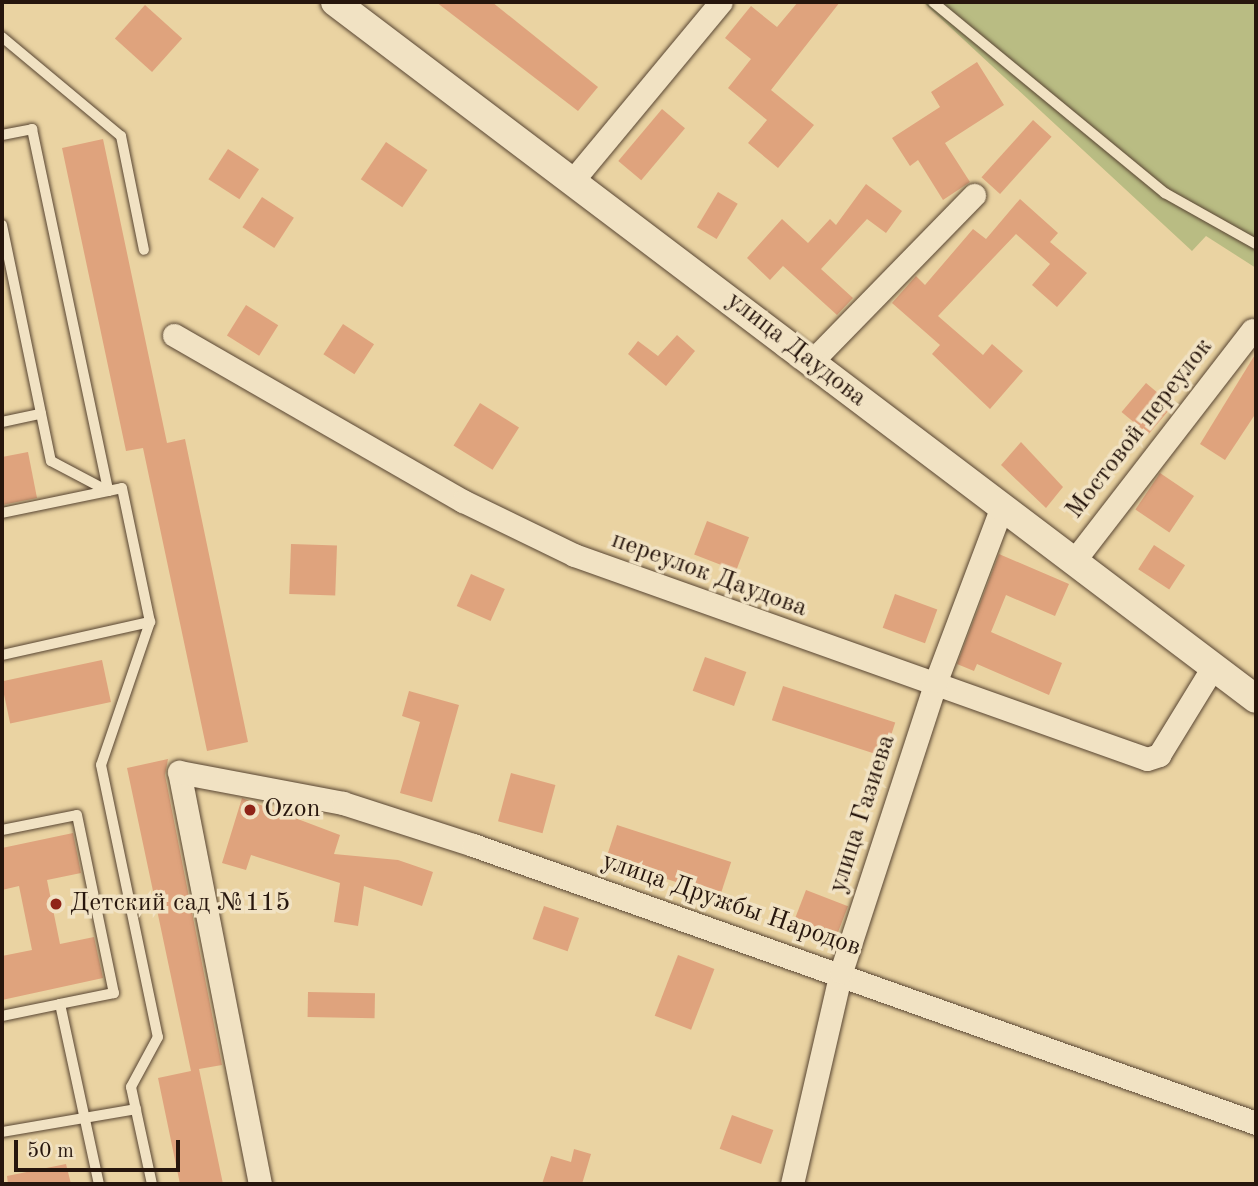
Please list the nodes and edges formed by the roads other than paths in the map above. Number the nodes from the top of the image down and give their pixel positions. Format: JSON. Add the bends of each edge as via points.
{"nodes":[{"id":1,"x":335,"y":2,"type":"edge"},
{"id":2,"x":721,"y":2,"type":"edge"},
{"id":3,"x":933,"y":2,"type":"edge"},
{"id":4,"x":2,"y":37,"type":"edge"},
{"id":5,"x":2,"y":135,"type":"edge"},
{"id":6,"x":573,"y":180,"type":"junction"},
{"id":7,"x":974,"y":195,"type":"dead end"},
{"id":8,"x":2,"y":225,"type":"edge"},
{"id":9,"x":1256,"y":244,"type":"edge"},
{"id":10,"x":144,"y":250,"type":"dead end"},
{"id":11,"x":1252,"y":330,"type":"dead end"},
{"id":12,"x":174,"y":335,"type":"dead end"},
{"id":13,"x":812,"y":361,"type":"junction"},
{"id":14,"x":41,"y":414,"type":"junction"},
{"id":15,"x":2,"y":422,"type":"edge"},
{"id":16,"x":108,"y":491,"type":"junction"},
{"id":17,"x":1001,"y":509,"type":"junction"},
{"id":18,"x":2,"y":513,"type":"edge"},
{"id":19,"x":1073,"y":562,"type":"junction"},
{"id":20,"x":150,"y":622,"type":"junction"},
{"id":21,"x":2,"y":655,"type":"edge"},
{"id":22,"x":1213,"y":667,"type":"junction"},
{"id":23,"x":936,"y":681,"type":"junction"},
{"id":24,"x":1256,"y":699,"type":"edge"},
{"id":25,"x":2,"y":830,"type":"edge"},
{"id":26,"x":841,"y":972,"type":"junction"},
{"id":27,"x":60,"y":1004,"type":"junction"},
{"id":28,"x":2,"y":1016,"type":"edge"},
{"id":29,"x":136,"y":1109,"type":"junction"},
{"id":30,"x":83,"y":1118,"type":"junction"},
{"id":31,"x":1256,"y":1123,"type":"edge"},
{"id":32,"x":2,"y":1132,"type":"edge"},
{"id":33,"x":99,"y":1184,"type":"edge"},
{"id":34,"x":152,"y":1184,"type":"edge"},
{"id":35,"x":260,"y":1184,"type":"edge"},
{"id":36,"x":792,"y":1184,"type":"edge"}],
"edges":[{"from":1,"to":6,"type":"street","name":"улица Даудова"},
{"from":2,"to":6,"type":"street"},
{"from":3,"to":9,"type":"lane","via":[[1165,193]]},
{"from":4,"to":10,"type":"lane","via":[[121,136]]},
{"from":5,"to":16,"type":"lane","via":[[32,129]]},
{"from":6,"to":13,"type":"street","name":"улица Даудова"},
{"from":7,"to":13,"type":"street"},
{"from":8,"to":14,"type":"lane"},
{"from":11,"to":19,"type":"street","name":"Мостовой переулок"},
{"from":12,"to":23,"type":"street","name":"переулок Даудова","via":[[463,501],[574,555],[695,603]]},
{"from":13,"to":17,"type":"street","name":"улица Даудова"},
{"from":14,"to":15,"type":"lane"},
{"from":14,"to":16,"type":"lane","via":[[51,461]]},
{"from":16,"to":18,"type":"lane"},
{"from":16,"to":20,"type":"lane","via":[[122,488]]},
{"from":17,"to":19,"type":"street","name":"улица Даудова"},
{"from":17,"to":23,"type":"street","name":"улица Газиева"},
{"from":19,"to":22,"type":"street","name":"улица Даудова"},
{"from":20,"to":21,"type":"lane"},
{"from":20,"to":29,"type":"lane","via":[[102,765],[158,1037],[131,1087]]},
{"from":22,"to":23,"type":"street","name":"переулок Даудова","via":[[1152,760]]},
{"from":22,"to":24,"type":"street","name":"улица Даудова"},
{"from":23,"to":26,"type":"street","name":"улица Газиева"},
{"from":25,"to":27,"type":"lane","via":[[77,814],[114,993]]},
{"from":26,"to":31,"type":"street","name":"улица Дружбы Народов"},
{"from":26,"to":35,"type":"street","name":"улица Дружбы Народов","via":[[343,803],[179,772]]},
{"from":26,"to":36,"type":"street","name":"улица Газиева"},
{"from":27,"to":28,"type":"lane"},
{"from":27,"to":30,"type":"lane"},
{"from":29,"to":30,"type":"lane"},
{"from":29,"to":34,"type":"lane"},
{"from":30,"to":32,"type":"lane"},
{"from":30,"to":33,"type":"lane"}]}
